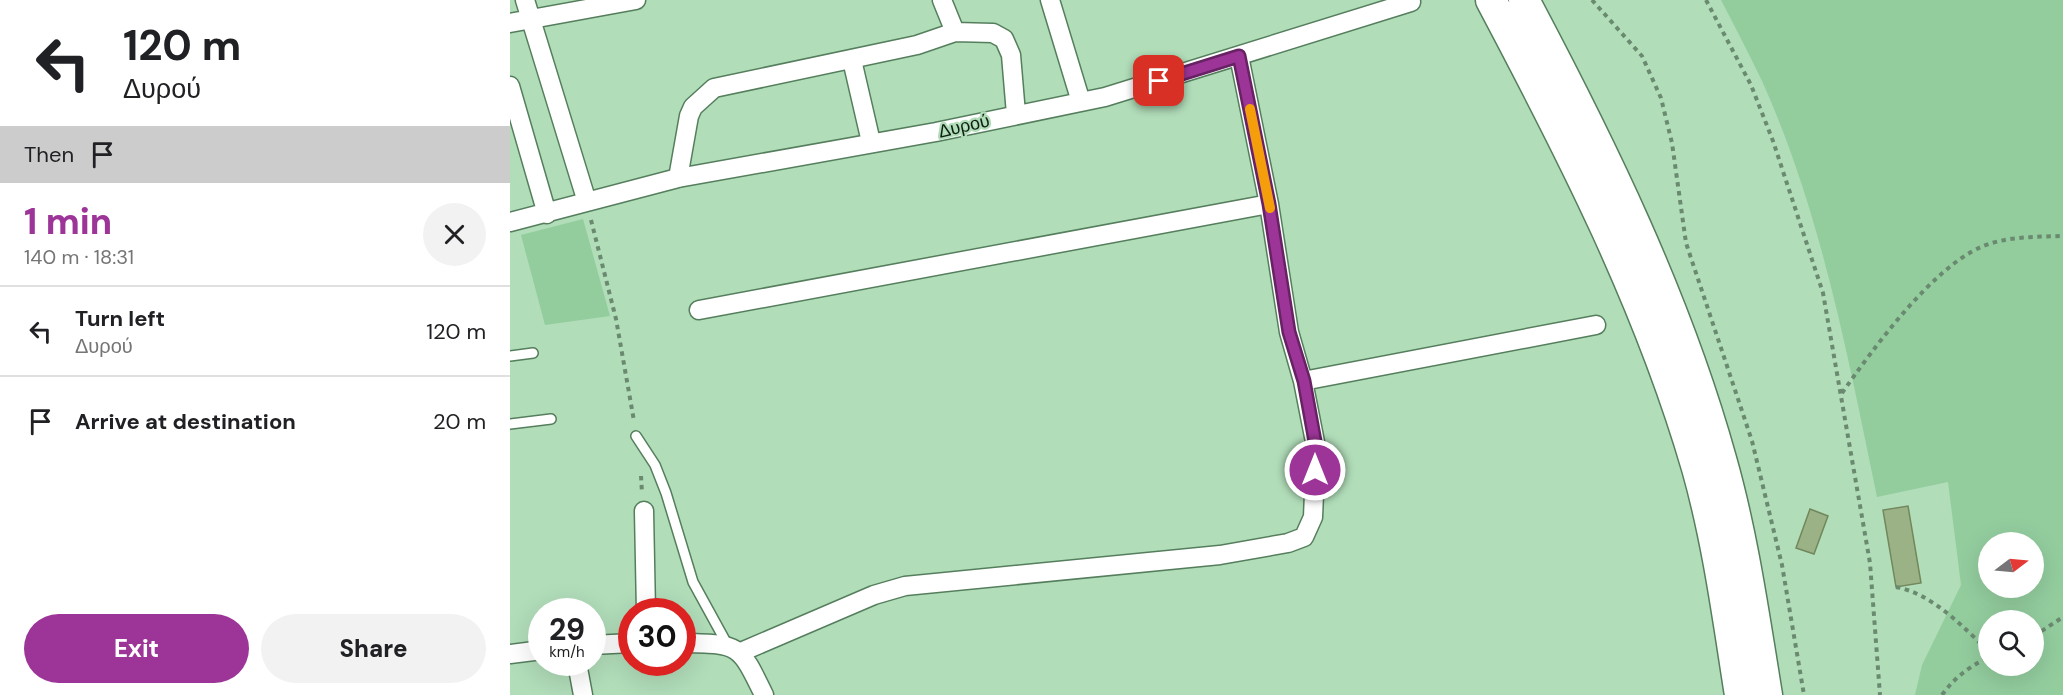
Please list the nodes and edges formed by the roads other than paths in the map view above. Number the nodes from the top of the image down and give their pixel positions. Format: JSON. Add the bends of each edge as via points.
{"nodes":[{"id":1,"x":525,"y":0,"type":"edge"},
{"id":2,"x":636,"y":0,"type":"edge"},
{"id":3,"x":942,"y":0,"type":"edge"},
{"id":4,"x":1050,"y":0,"type":"edge"},
{"id":5,"x":1491,"y":0,"type":"edge"},
{"id":6,"x":1524,"y":0,"type":"edge"},
{"id":7,"x":1411,"y":2,"type":"dead end"},
{"id":8,"x":530,"y":18,"type":"junction"},
{"id":9,"x":510,"y":23,"type":"edge"},
{"id":10,"x":955,"y":32,"type":"junction"},
{"id":11,"x":1239,"y":56,"type":"junction"},
{"id":12,"x":852,"y":60,"type":"junction"},
{"id":13,"x":510,"y":86,"type":"edge"},
{"id":14,"x":1081,"y":102,"type":"junction"},
{"id":15,"x":1016,"y":114,"type":"junction"},
{"id":16,"x":871,"y":142,"type":"junction"},
{"id":17,"x":678,"y":178,"type":"junction"},
{"id":18,"x":587,"y":202,"type":"junction"},
{"id":19,"x":1269,"y":204,"type":"junction"},
{"id":20,"x":547,"y":214,"type":"junction"},
{"id":21,"x":510,"y":222,"type":"edge"},
{"id":22,"x":699,"y":309,"type":"dead end"},
{"id":23,"x":1596,"y":325,"type":"dead end"},
{"id":24,"x":533,"y":353,"type":"dead end"},
{"id":25,"x":510,"y":356,"type":"edge"},
{"id":26,"x":1304,"y":381,"type":"junction"},
{"id":27,"x":551,"y":419,"type":"dead end"},
{"id":28,"x":510,"y":424,"type":"edge"},
{"id":29,"x":636,"y":436,"type":"road end"},
{"id":30,"x":645,"y":511,"type":"road end"},
{"id":31,"x":646,"y":598,"type":"edge"},
{"id":32,"x":696,"y":644,"type":"edge"},
{"id":33,"x":734,"y":648,"type":"junction"},
{"id":34,"x":528,"y":652,"type":"edge"},
{"id":35,"x":510,"y":654,"type":"edge"},
{"id":36,"x":579,"y":676,"type":"edge"},
{"id":37,"x":582,"y":695,"type":"edge"},
{"id":38,"x":764,"y":695,"type":"edge"},
{"id":39,"x":1740,"y":695,"type":"edge"},
{"id":40,"x":1767,"y":695,"type":"edge"}],
"edges":[{"from":1,"to":8,"type":"street"},
{"from":2,"to":8,"type":"street"},
{"from":3,"to":10,"type":"street"},
{"from":4,"to":14,"type":"street"},
{"from":5,"to":39,"type":"highway","via":[[1613,241],[1670,387],[1697,468],[1719,558]]},
{"from":6,"to":40,"type":"highway","via":[[1605,157],[1667,298],[1699,385],[1745,556]]},
{"from":7,"to":11,"type":"street","name":"Δυρού"},
{"from":8,"to":9,"type":"street"},
{"from":8,"to":18,"type":"street"},
{"from":10,"to":12,"type":"street"},
{"from":10,"to":15,"type":"street","via":[[993,33],[1004,39],[1011,55]]},
{"from":11,"to":14,"type":"street","name":"Δυρού"},
{"from":11,"to":19,"type":"street"},
{"from":12,"to":16,"type":"street"},
{"from":12,"to":17,"type":"street","via":[[714,88],[693,107],[689,116]]},
{"from":13,"to":20,"type":"street"},
{"from":14,"to":15,"type":"street","name":"Δυρού"},
{"from":15,"to":16,"type":"street","name":"Δυρού"},
{"from":16,"to":17,"type":"street","name":"Δυρού"},
{"from":17,"to":18,"type":"street","name":"Δυρού"},
{"from":18,"to":20,"type":"street","name":"Δυρού"},
{"from":19,"to":22,"type":"street"},
{"from":19,"to":26,"type":"street","via":[[1289,332]]},
{"from":20,"to":21,"type":"street","name":"Δυρού"},
{"from":23,"to":26,"type":"street"},
{"from":24,"to":25,"type":"lane"},
{"from":26,"to":33,"type":"street","via":[[1316,447],[1313,517],[1304,537],[1220,555],[905,586]]},
{"from":27,"to":28,"type":"lane"},
{"from":29,"to":33,"type":"lane","via":[[655,465],[666,493],[693,582]]},
{"from":30,"to":31,"type":"street"},
{"from":32,"to":33,"type":"street"},
{"from":33,"to":38,"type":"street"},
{"from":34,"to":35,"type":"street"},
{"from":36,"to":37,"type":"street"}]}
